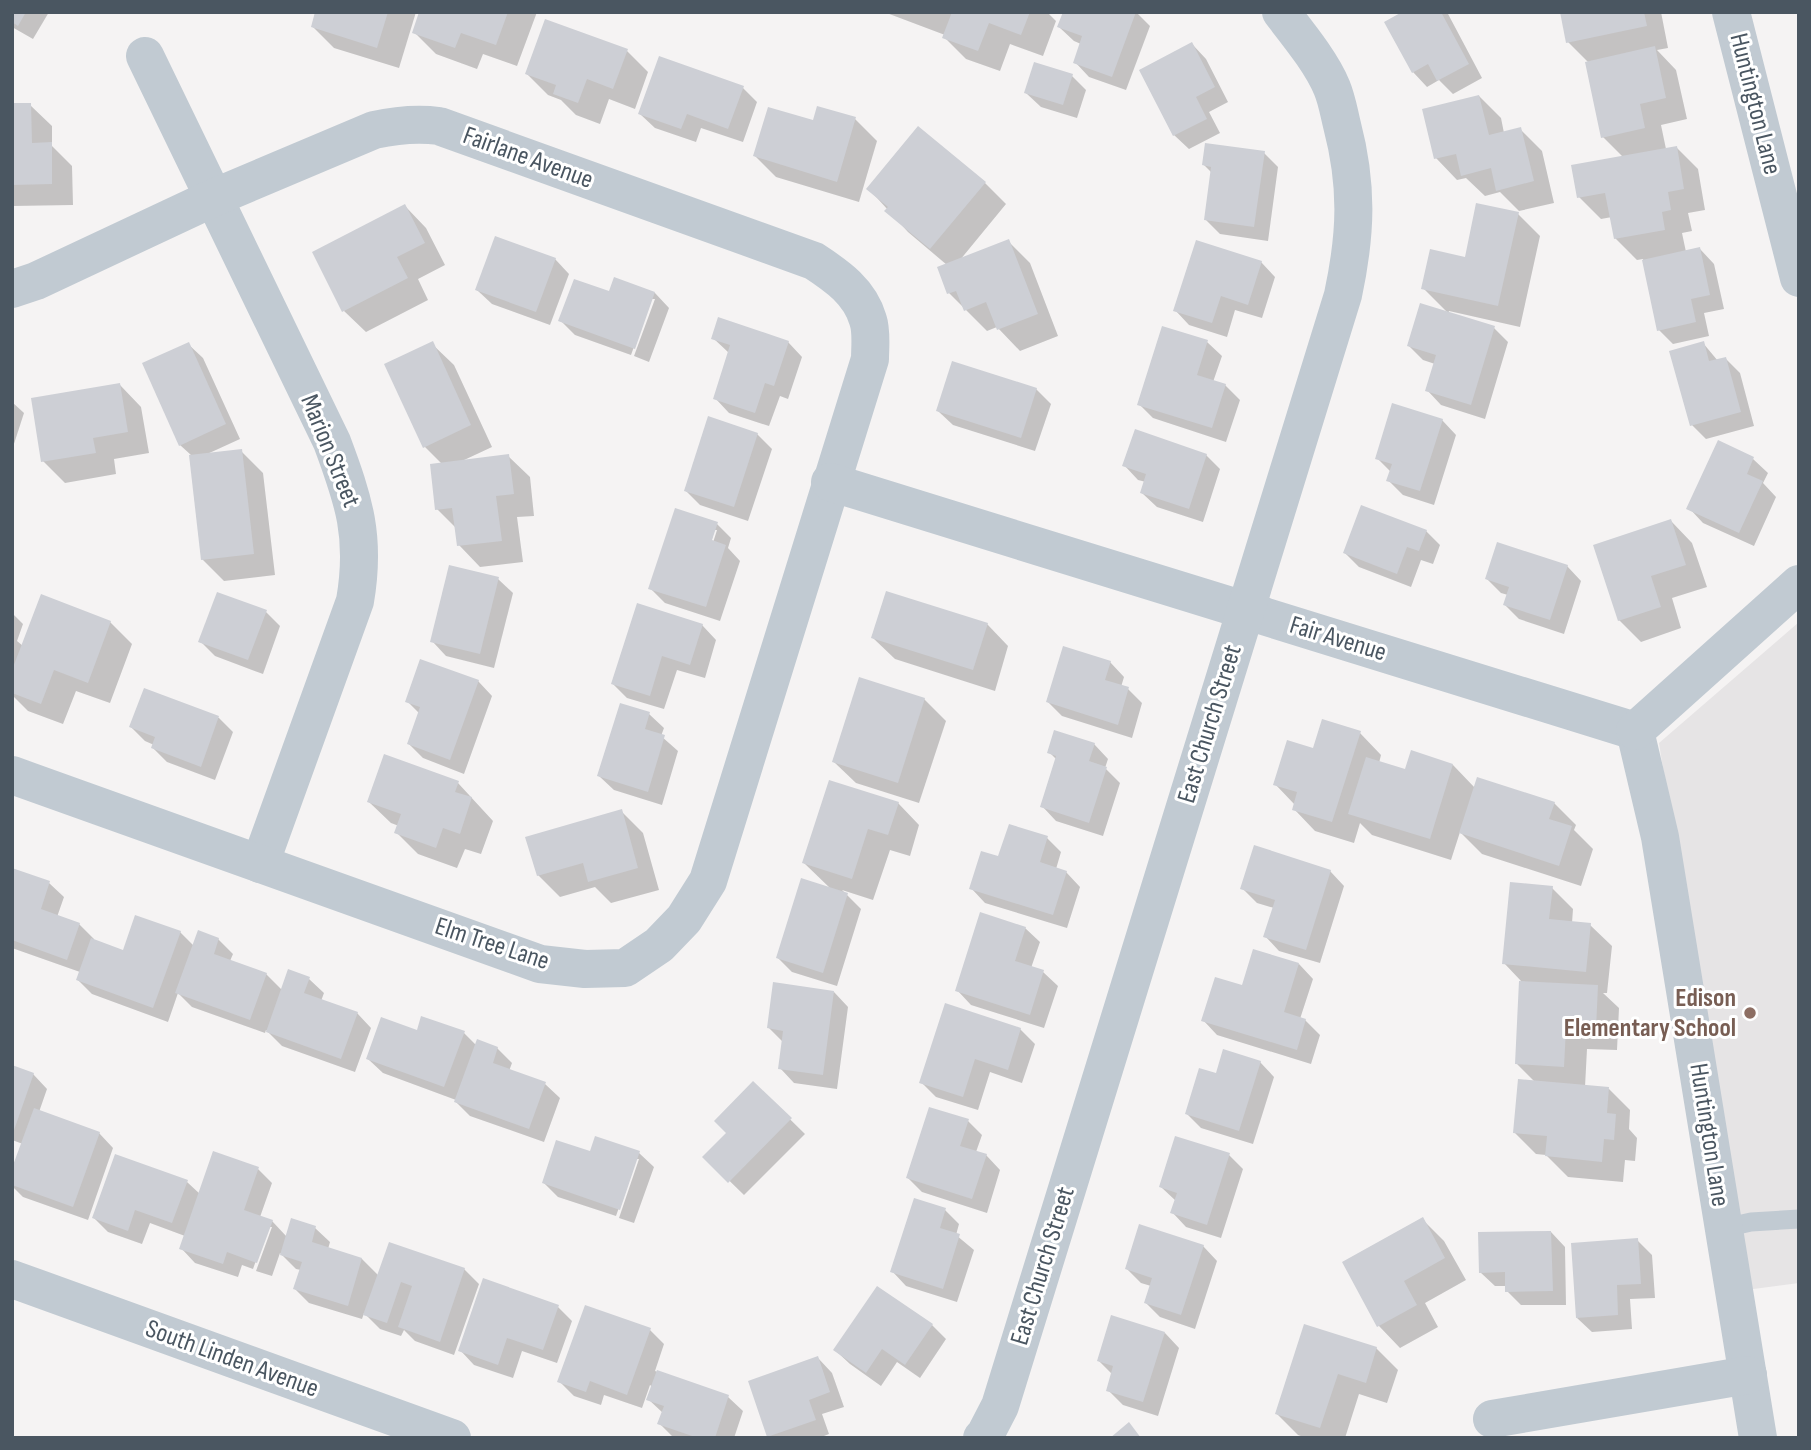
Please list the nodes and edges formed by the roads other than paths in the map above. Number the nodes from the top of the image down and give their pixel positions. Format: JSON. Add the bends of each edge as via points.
{"nodes":[{"id":1,"x":1281,"y":12,"type":"edge"},
{"id":2,"x":1731,"y":12,"type":"edge"},
{"id":3,"x":145,"y":56,"type":"dead end"},
{"id":4,"x":1784,"y":157,"type":"edge"},
{"id":5,"x":212,"y":198,"type":"junction"},
{"id":6,"x":1799,"y":278,"type":"edge"},
{"id":7,"x":12,"y":289,"type":"edge"},
{"id":8,"x":830,"y":482,"type":"junction"},
{"id":9,"x":1799,"y":584,"type":"edge"},
{"id":10,"x":1245,"y":610,"type":"junction"},
{"id":11,"x":1634,"y":731,"type":"junction"},
{"id":12,"x":12,"y":775,"type":"edge"},
{"id":13,"x":260,"y":864,"type":"junction"},
{"id":14,"x":1799,"y":1219,"type":"edge"},
{"id":15,"x":1724,"y":1228,"type":"junction"},
{"id":16,"x":12,"y":1279,"type":"edge"},
{"id":17,"x":1748,"y":1375,"type":"junction"},
{"id":18,"x":1492,"y":1419,"type":"dead end"},
{"id":19,"x":984,"y":1437,"type":"edge"},
{"id":20,"x":452,"y":1438,"type":"edge"},
{"id":21,"x":1758,"y":1438,"type":"edge"}],
"edges":[{"from":1,"to":10,"type":"street","name":"East Church Street","via":[[1332,88],[1354,182],[1355,219],[1343,295]]},
{"from":2,"to":4,"type":"street","name":"Huntington Lane"},
{"from":3,"to":5,"type":"street","name":"Marion Street"},
{"from":4,"to":6,"type":"street","name":"Huntington Lane"},
{"from":5,"to":7,"type":"street","name":"Fairlane Avenue"},
{"from":5,"to":8,"type":"street","name":"Fairlane Avenue","via":[[374,130],[421,124],[439,126],[814,261],[841,278],[859,299],[869,321],[870,359]]},
{"from":5,"to":13,"type":"street","name":"Marion Street","via":[[332,442],[359,528],[355,601]]},
{"from":8,"to":10,"type":"street","name":"Fair Avenue"},
{"from":8,"to":13,"type":"street","name":"Elm Tree Lane","via":[[708,881],[684,919],[659,945],[625,968],[540,964]]},
{"from":9,"to":11,"type":"street"},
{"from":10,"to":11,"type":"street","name":"Fair Avenue"},
{"from":10,"to":19,"type":"street","name":"East Church Street","via":[[1000,1406]]},
{"from":11,"to":15,"type":"street","name":"Huntington Lane","via":[[1660,837]]},
{"from":12,"to":13,"type":"street","name":"Elm Tree Lane"},
{"from":14,"to":15,"type":"lane"},
{"from":15,"to":17,"type":"street","name":"Huntington Lane"},
{"from":16,"to":20,"type":"street","name":"South Linden Avenue"},
{"from":17,"to":18,"type":"street"},
{"from":17,"to":21,"type":"street","name":"Huntington Lane"}]}
